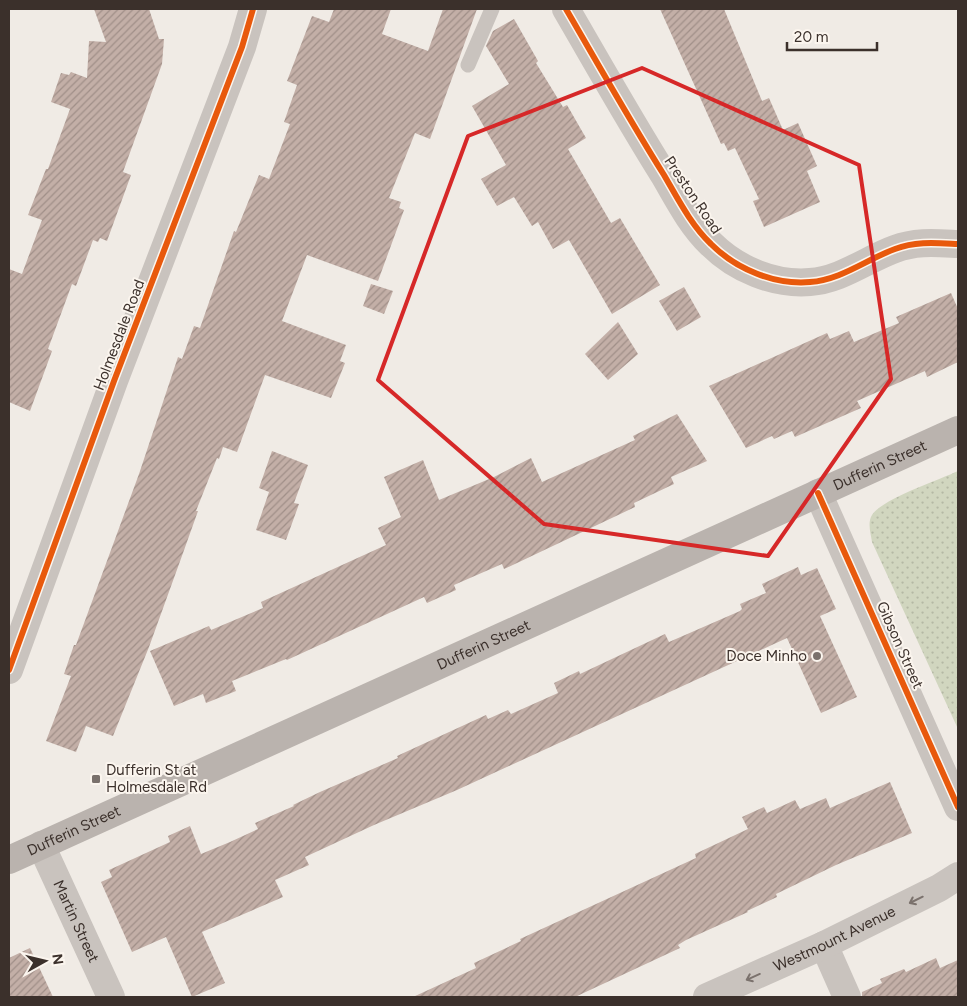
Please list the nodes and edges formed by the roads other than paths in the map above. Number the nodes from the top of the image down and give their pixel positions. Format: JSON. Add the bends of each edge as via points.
{"nodes":[{"id":1,"x":253,"y":9,"type":"edge"},
{"id":2,"x":492,"y":9,"type":"edge"},
{"id":3,"x":566,"y":9,"type":"edge"},
{"id":4,"x":468,"y":65,"type":"dead end"},
{"id":5,"x":958,"y":244,"type":"edge"},
{"id":6,"x":958,"y":430,"type":"edge"},
{"id":7,"x":818,"y":493,"type":"junction"},
{"id":8,"x":9,"y":670,"type":"edge"},
{"id":9,"x":958,"y":807,"type":"edge"},
{"id":10,"x":41,"y":845,"type":"junction"},
{"id":11,"x":9,"y":860,"type":"edge"},
{"id":12,"x":958,"y":876,"type":"edge"},
{"id":13,"x":824,"y":945,"type":"junction"},
{"id":14,"x":111,"y":997,"type":"edge"},
{"id":15,"x":707,"y":997,"type":"edge"},
{"id":16,"x":847,"y":997,"type":"edge"}],
"edges":[{"from":1,"to":8,"type":"street","name":"Holmesdale Road","via":[[239,56],[114,381]]},
{"from":2,"to":4,"type":"lane"},
{"from":3,"to":5,"type":"street","name":"Preston Road","via":[[697,229],[731,260],[768,278],[812,282],[835,276],[909,245],[926,242]]},
{"from":6,"to":7,"type":"main road","name":"Dufferin Street"},
{"from":7,"to":9,"type":"street","name":"Gibson Street"},
{"from":7,"to":10,"type":"main road","name":"Dufferin Street"},
{"from":10,"to":11,"type":"main road","name":"Dufferin Street"},
{"from":10,"to":14,"type":"street","name":"Martin Street"},
{"from":12,"to":13,"type":"street","name":"Westmount Avenue","one_way":true},
{"from":13,"to":15,"type":"street","name":"Westmount Avenue","one_way":true},
{"from":13,"to":16,"type":"street"}]}
